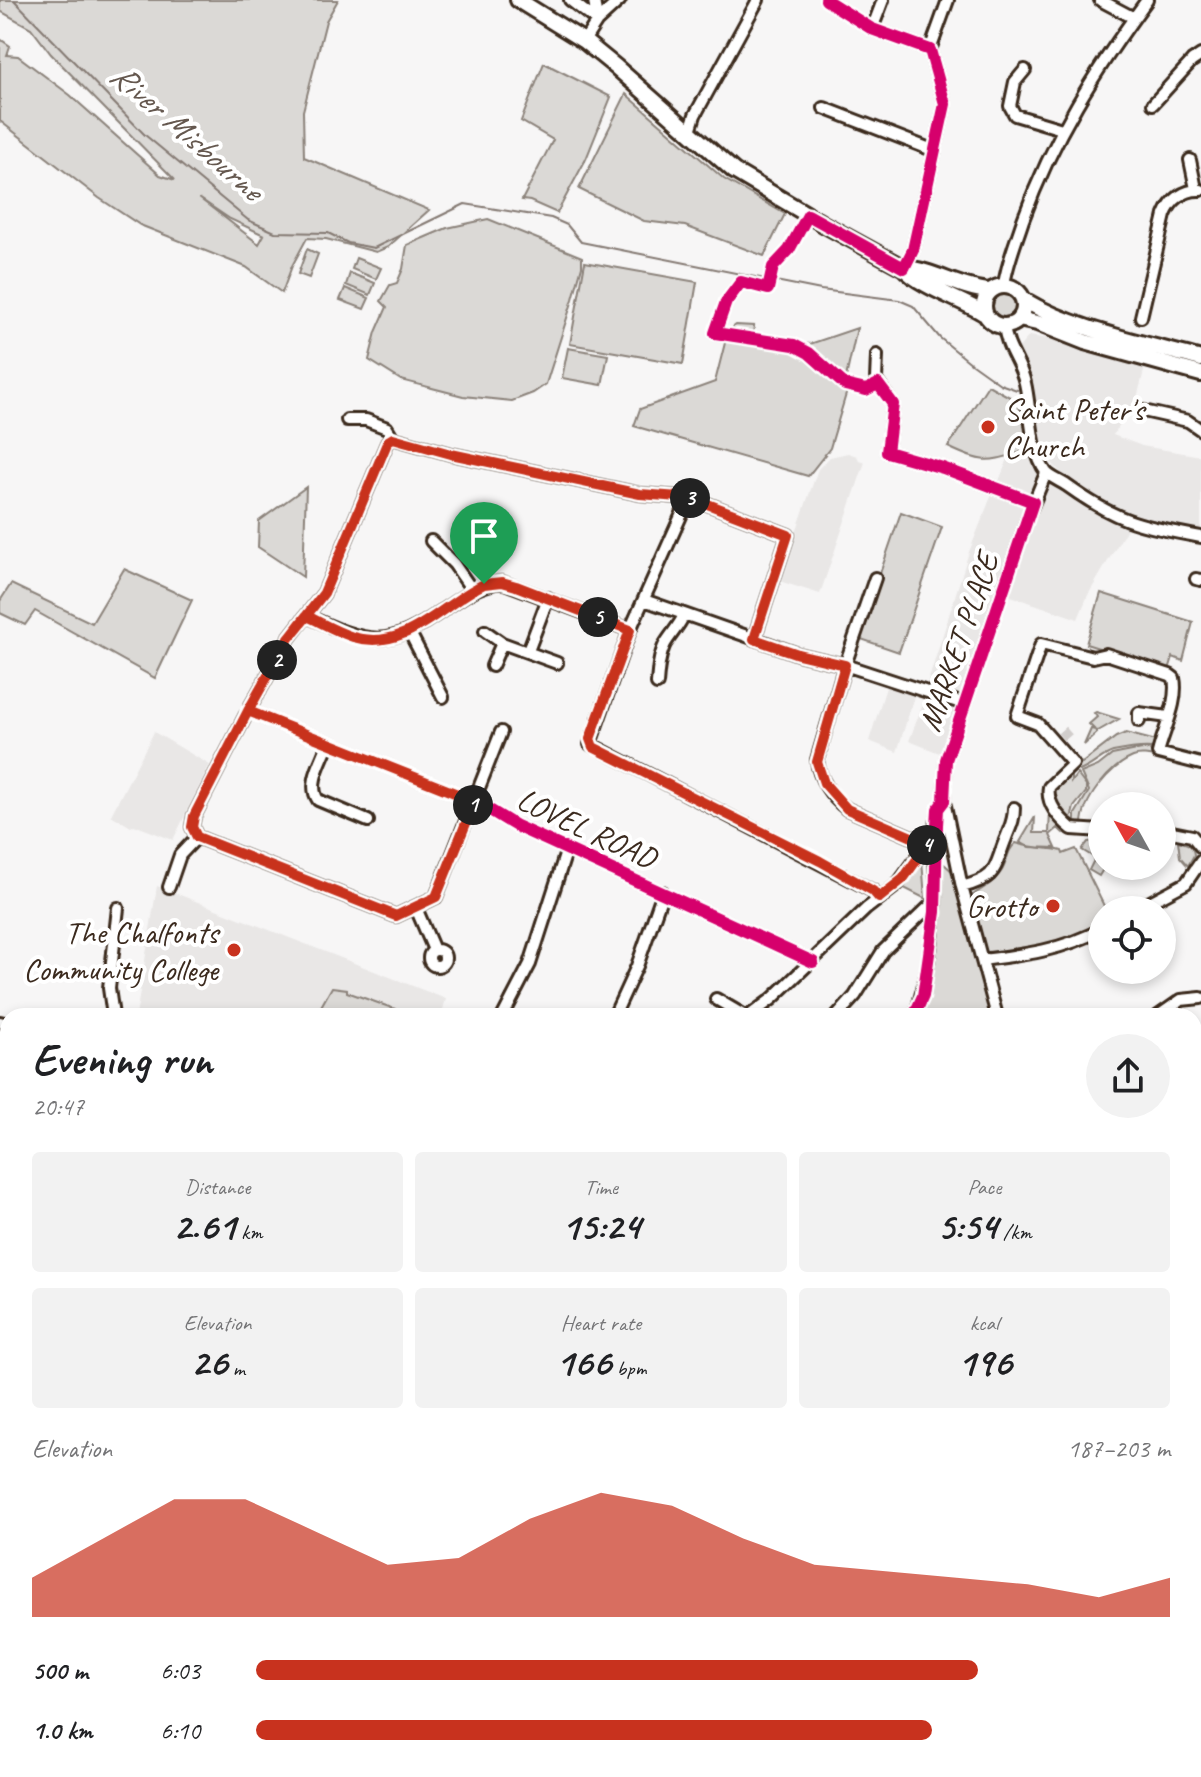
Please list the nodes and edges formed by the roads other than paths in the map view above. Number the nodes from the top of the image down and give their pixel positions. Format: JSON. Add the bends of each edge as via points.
{"nodes":[{"id":1,"x":518,"y":0,"type":"edge"},
{"id":2,"x":570,"y":0,"type":"edge"},
{"id":3,"x":594,"y":0,"type":"edge"},
{"id":4,"x":620,"y":0,"type":"edge"},
{"id":5,"x":758,"y":0,"type":"edge"},
{"id":6,"x":826,"y":0,"type":"edge"},
{"id":7,"x":883,"y":0,"type":"edge"},
{"id":8,"x":948,"y":0,"type":"edge"},
{"id":9,"x":1100,"y":0,"type":"edge"},
{"id":10,"x":1147,"y":0,"type":"edge"},
{"id":11,"x":1134,"y":18,"type":"junction"},
{"id":12,"x":597,"y":21,"type":"junction"},
{"id":13,"x":872,"y":29,"type":"junction"},
{"id":14,"x":584,"y":41,"type":"junction"},
{"id":15,"x":930,"y":50,"type":"junction"},
{"id":16,"x":1201,"y":55,"type":"edge"},
{"id":17,"x":1025,"y":70,"type":"dead end"},
{"id":18,"x":1153,"y":104,"type":"dead end"},
{"id":19,"x":824,"y":108,"type":"dead end"},
{"id":20,"x":1062,"y":129,"type":"junction"},
{"id":21,"x":690,"y":131,"type":"junction"},
{"id":22,"x":935,"y":151,"type":"junction"},
{"id":23,"x":1190,"y":160,"type":"dead end"},
{"id":24,"x":1199,"y":190,"type":"edge"},
{"id":25,"x":904,"y":268,"type":"junction"},
{"id":26,"x":997,"y":288,"type":"junction"},
{"id":27,"x":1024,"y":300,"type":"junction"},
{"id":28,"x":985,"y":314,"type":"junction"},
{"id":29,"x":1141,"y":317,"type":"dead end"},
{"id":30,"x":1019,"y":319,"type":"junction"},
{"id":31,"x":1004,"y":326,"type":"junction"},
{"id":32,"x":877,"y":355,"type":"dead end"},
{"id":33,"x":1201,"y":359,"type":"edge"},
{"id":34,"x":1201,"y":374,"type":"edge"},
{"id":35,"x":1139,"y":410,"type":"dead end"},
{"id":36,"x":347,"y":420,"type":"dead end"},
{"id":37,"x":1201,"y":430,"type":"edge"},
{"id":38,"x":393,"y":438,"type":"junction"},
{"id":39,"x":1046,"y":473,"type":"junction"},
{"id":40,"x":689,"y":498,"type":"junction"},
{"id":41,"x":1033,"y":502,"type":"junction"},
{"id":42,"x":1201,"y":537,"type":"edge"},
{"id":43,"x":431,"y":541,"type":"dead end"},
{"id":44,"x":875,"y":578,"type":"dead end"},
{"id":45,"x":472,"y":590,"type":"junction"},
{"id":46,"x":548,"y":598,"type":"junction"},
{"id":47,"x":644,"y":600,"type":"junction"},
{"id":48,"x":684,"y":615,"type":"junction"},
{"id":49,"x":307,"y":616,"type":"junction"},
{"id":50,"x":630,"y":630,"type":"junction"},
{"id":51,"x":409,"y":631,"type":"junction"},
{"id":52,"x":485,"y":631,"type":"dead end"},
{"id":53,"x":754,"y":639,"type":"junction"},
{"id":54,"x":502,"y":643,"type":"junction"},
{"id":55,"x":528,"y":651,"type":"junction"},
{"id":56,"x":557,"y":663,"type":"dead end"},
{"id":57,"x":845,"y":665,"type":"junction"},
{"id":58,"x":492,"y":666,"type":"dead end"},
{"id":59,"x":657,"y":684,"type":"dead end"},
{"id":60,"x":443,"y":697,"type":"dead end"},
{"id":61,"x":964,"y":704,"type":"junction"},
{"id":62,"x":248,"y":711,"type":"junction"},
{"id":63,"x":1168,"y":717,"type":"junction"},
{"id":64,"x":1139,"y":721,"type":"dead end"},
{"id":65,"x":501,"y":732,"type":"dead end"},
{"id":66,"x":328,"y":744,"type":"junction"},
{"id":67,"x":1201,"y":764,"type":"edge"},
{"id":68,"x":475,"y":801,"type":"junction"},
{"id":69,"x":944,"y":801,"type":"junction"},
{"id":70,"x":1014,"y":808,"type":"dead end"},
{"id":71,"x":368,"y":821,"type":"dead end"},
{"id":72,"x":1088,"y":830,"type":"edge"},
{"id":73,"x":1176,"y":833,"type":"edge"},
{"id":74,"x":197,"y":837,"type":"junction"},
{"id":75,"x":932,"y":841,"type":"junction"},
{"id":76,"x":1201,"y":847,"type":"edge"},
{"id":77,"x":567,"y":849,"type":"junction"},
{"id":78,"x":937,"y":857,"type":"junction"},
{"id":79,"x":1201,"y":861,"type":"edge"},
{"id":80,"x":958,"y":865,"type":"junction"},
{"id":81,"x":169,"y":887,"type":"dead end"},
{"id":82,"x":962,"y":887,"type":"junction"},
{"id":83,"x":663,"y":892,"type":"junction"},
{"id":84,"x":1161,"y":896,"type":"edge"},
{"id":85,"x":879,"y":898,"type":"junction"},
{"id":86,"x":936,"y":900,"type":"junction"},
{"id":87,"x":118,"y":908,"type":"dead end"},
{"id":88,"x":416,"y":908,"type":"junction"},
{"id":89,"x":1088,"y":935,"type":"edge"},
{"id":90,"x":434,"y":950,"type":"dead end"},
{"id":91,"x":982,"y":960,"type":"junction"},
{"id":92,"x":813,"y":962,"type":"junction"},
{"id":93,"x":1201,"y":998,"type":"edge"},
{"id":94,"x":716,"y":999,"type":"dead end"},
{"id":95,"x":112,"y":1008,"type":"edge"},
{"id":96,"x":507,"y":1008,"type":"edge"},
{"id":97,"x":618,"y":1008,"type":"edge"},
{"id":98,"x":732,"y":1008,"type":"edge"},
{"id":99,"x":759,"y":1008,"type":"edge"},
{"id":100,"x":844,"y":1008,"type":"edge"},
{"id":101,"x":918,"y":1008,"type":"edge"},
{"id":102,"x":995,"y":1008,"type":"edge"},
{"id":103,"x":1170,"y":1008,"type":"edge"}],
"edges":[{"from":1,"to":14,"type":"highway"},
{"from":2,"to":12,"type":"street"},
{"from":3,"to":12,"type":"street"},
{"from":4,"to":12,"type":"street"},
{"from":5,"to":21,"type":"street"},
{"from":6,"to":13,"type":"street"},
{"from":7,"to":13,"type":"street"},
{"from":8,"to":15,"type":"street"},
{"from":9,"to":11,"type":"street"},
{"from":10,"to":11,"type":"street"},
{"from":11,"to":20,"type":"street"},
{"from":12,"to":14,"type":"street"},
{"from":13,"to":15,"type":"street"},
{"from":14,"to":21,"type":"highway"},
{"from":15,"to":22,"type":"street","via":[[945,104]]},
{"from":16,"to":18,"type":"street"},
{"from":17,"to":20,"type":"street","via":[[1015,82],[1010,106],[1015,115]]},
{"from":19,"to":22,"type":"street"},
{"from":20,"to":26,"type":"street"},
{"from":21,"to":25,"type":"highway","via":[[734,171]]},
{"from":22,"to":25,"type":"street","via":[[913,250]]},
{"from":23,"to":24,"type":"street"},
{"from":24,"to":29,"type":"street","via":[[1170,204]]},
{"from":25,"to":26,"type":"highway","via":[[971,289]]},
{"from":25,"to":28,"type":"highway"},
{"from":26,"to":27,"type":"highway","via":[[1016,290]]},
{"from":26,"to":28,"type":"highway","via":[[984,302]]},
{"from":27,"to":30,"type":"highway"},
{"from":27,"to":33,"type":"highway","via":[[1089,327]]},
{"from":28,"to":31,"type":"highway"},
{"from":30,"to":31,"type":"highway"},
{"from":30,"to":34,"type":"highway"},
{"from":31,"to":39,"type":"street","via":[[1022,374]]},
{"from":32,"to":41,"type":"street","via":[[876,380],[893,404],[887,452]]},
{"from":35,"to":37,"type":"street","via":[[1172,416]]},
{"from":36,"to":38,"type":"street","via":[[387,428]]},
{"from":38,"to":40,"type":"street","via":[[640,494]]},
{"from":38,"to":49,"type":"street","via":[[324,593]]},
{"from":39,"to":41,"type":"street","name":"MARKET PLACE"},
{"from":39,"to":42,"type":"street","via":[[1119,519]]},
{"from":40,"to":47,"type":"street"},
{"from":40,"to":53,"type":"street","via":[[788,535]]},
{"from":41,"to":61,"type":"street","name":"MARKET PLACE"},
{"from":43,"to":45,"type":"street"},
{"from":44,"to":57,"type":"street"},
{"from":45,"to":46,"type":"street","via":[[502,582]]},
{"from":45,"to":51,"type":"street"},
{"from":46,"to":50,"type":"street"},
{"from":46,"to":55,"type":"street"},
{"from":47,"to":48,"type":"street"},
{"from":47,"to":50,"type":"street"},
{"from":48,"to":53,"type":"street"},
{"from":48,"to":59,"type":"street","via":[[666,643]]},
{"from":49,"to":51,"type":"street","via":[[355,637],[386,640]]},
{"from":49,"to":62,"type":"street"},
{"from":50,"to":85,"type":"street","via":[[590,739],[593,747],[820,861]]},
{"from":51,"to":60,"type":"street"},
{"from":52,"to":54,"type":"street"},
{"from":53,"to":57,"type":"street"},
{"from":54,"to":55,"type":"street"},
{"from":54,"to":58,"type":"street"},
{"from":55,"to":56,"type":"street"},
{"from":57,"to":61,"type":"street"},
{"from":57,"to":75,"type":"street","via":[[817,760],[822,778],[847,809]]},
{"from":61,"to":69,"type":"street","name":"MARKET PLACE","via":[[946,760]]},
{"from":62,"to":66,"type":"street","name":"LOVEL ROAD"},
{"from":62,"to":74,"type":"street","via":[[194,816]]},
{"from":63,"to":64,"type":"street","via":[[1139,713]]},
{"from":63,"to":67,"type":"street","via":[[1158,753]]},
{"from":63,"to":72,"type":"street","via":[[1176,683],[1170,675],[1106,654],[1093,657],[1041,644],[1017,716],[1038,724],[1073,764],[1049,787],[1048,799],[1072,829]]},
{"from":65,"to":68,"type":"street"},
{"from":66,"to":68,"type":"street","name":"LOVEL ROAD"},
{"from":66,"to":71,"type":"street","via":[[312,785],[314,795]]},
{"from":68,"to":77,"type":"street","name":"LOVEL ROAD"},
{"from":68,"to":88,"type":"street","via":[[436,897]]},
{"from":69,"to":75,"type":"street"},
{"from":69,"to":80,"type":"street"},
{"from":70,"to":82,"type":"street","via":[[1014,824],[995,871],[983,882]]},
{"from":73,"to":76,"type":"street","via":[[1192,836]]},
{"from":74,"to":81,"type":"street","via":[[180,855]]},
{"from":74,"to":88,"type":"street","via":[[396,916]]},
{"from":75,"to":78,"type":"street"},
{"from":75,"to":85,"type":"street","via":[[903,879]]},
{"from":77,"to":83,"type":"street","name":"LOVEL ROAD"},
{"from":77,"to":96,"type":"street","via":[[530,964]]},
{"from":78,"to":80,"type":"street"},
{"from":78,"to":86,"type":"street"},
{"from":79,"to":84,"type":"street","via":[[1186,883]]},
{"from":80,"to":82,"type":"street"},
{"from":82,"to":91,"type":"street"},
{"from":83,"to":92,"type":"street","name":"LOVEL ROAD"},
{"from":83,"to":97,"type":"street"},
{"from":85,"to":92,"type":"street"},
{"from":86,"to":100,"type":"street","via":[[883,951]]},
{"from":86,"to":101,"type":"street"},
{"from":87,"to":95,"type":"street","via":[[109,988]]},
{"from":88,"to":90,"type":"street"},
{"from":89,"to":91,"type":"street","via":[[1032,954]]},
{"from":91,"to":102,"type":"street"},
{"from":92,"to":99,"type":"street"},
{"from":93,"to":103,"type":"street","via":[[1181,1000]]},
{"from":94,"to":98,"type":"street"}]}
